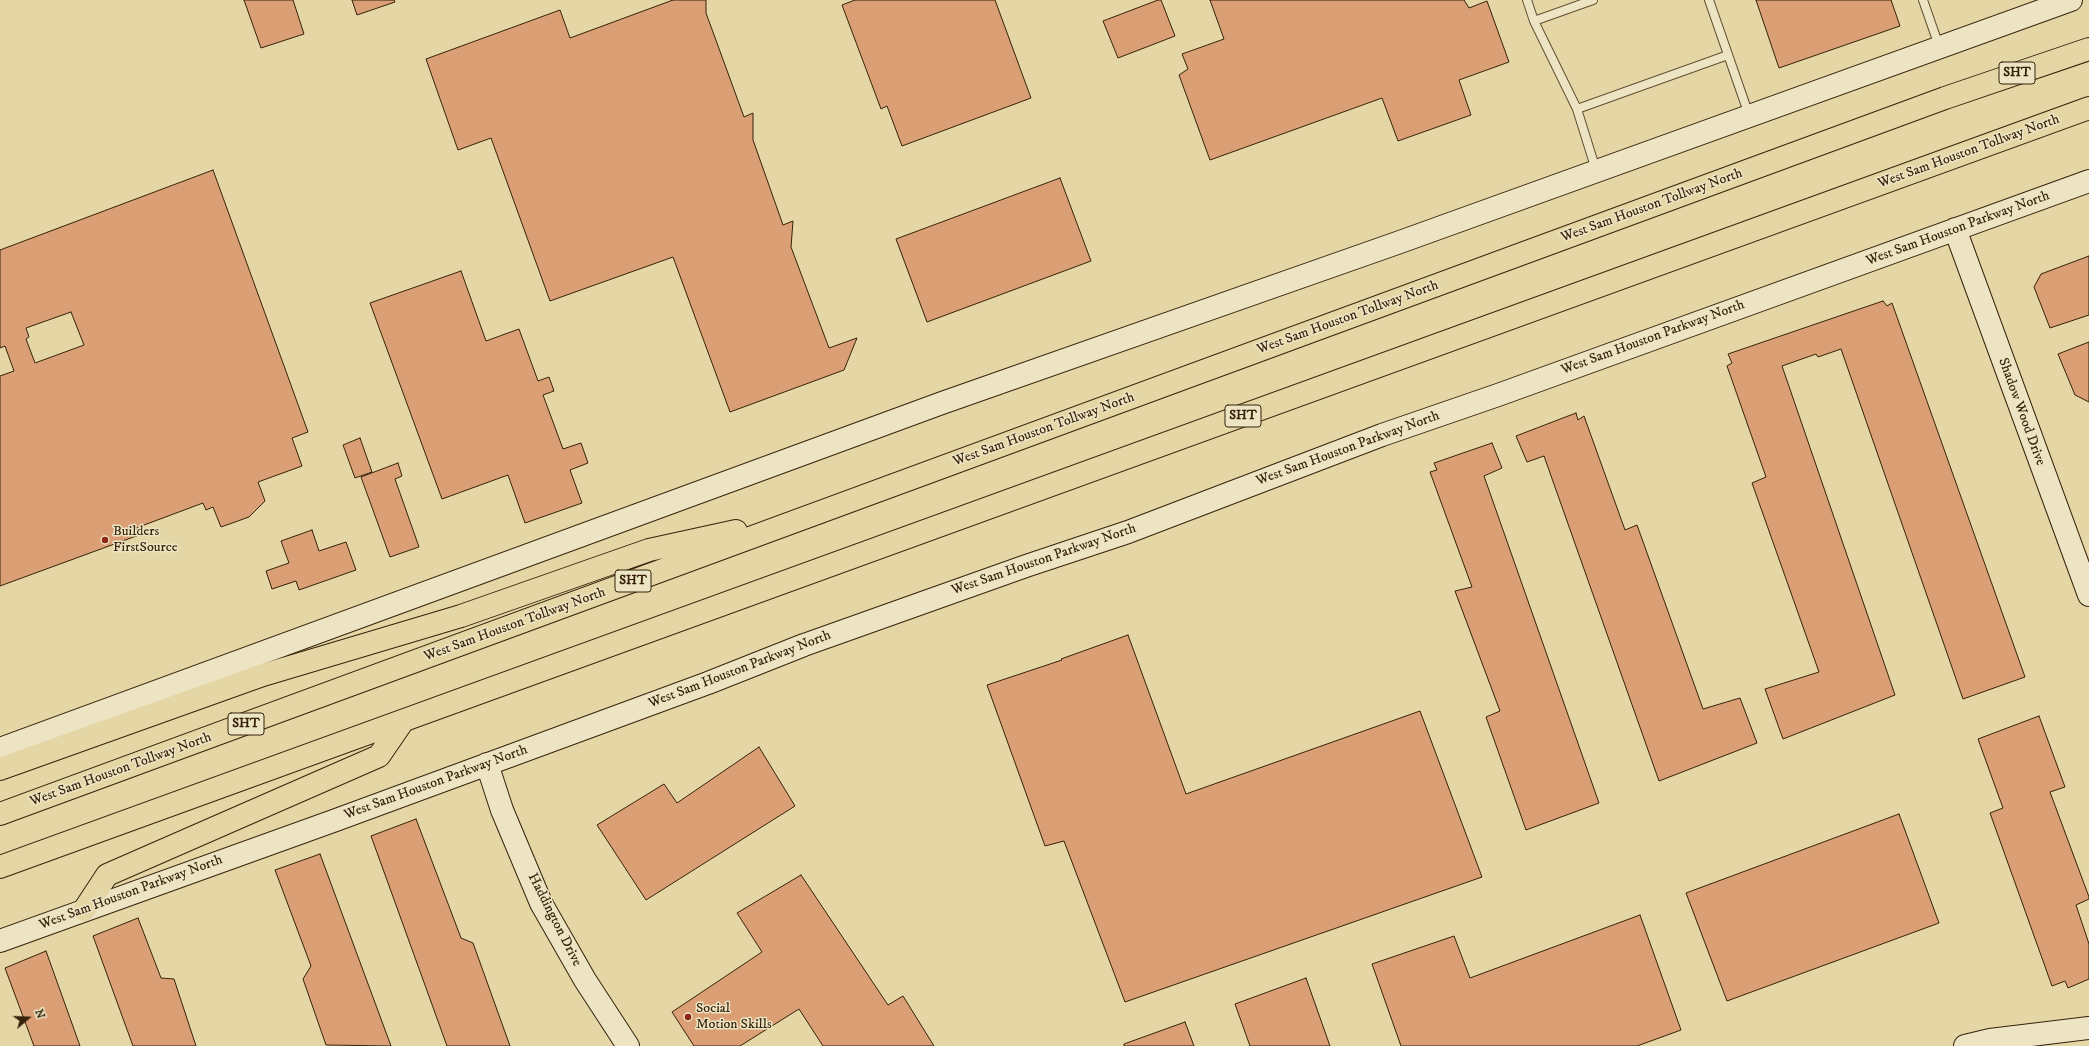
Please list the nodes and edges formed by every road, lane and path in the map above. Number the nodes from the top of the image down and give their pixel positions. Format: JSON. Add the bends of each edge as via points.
{"nodes":[{"id":1,"x":1527,"y":0,"type":"edge"},
{"id":2,"x":1593,"y":0,"type":"edge"},
{"id":3,"x":1709,"y":0,"type":"edge"},
{"id":4,"x":1922,"y":0,"type":"edge"},
{"id":5,"x":2071,"y":0,"type":"edge"},
{"id":6,"x":1534,"y":21,"type":"junction"},
{"id":7,"x":2089,"y":37,"type":"edge"},
{"id":8,"x":1939,"y":46,"type":"junction"},
{"id":9,"x":2089,"y":49,"type":"edge"},
{"id":10,"x":1728,"y":55,"type":"junction"},
{"id":11,"x":1946,"y":98,"type":"junction"},
{"id":12,"x":2089,"y":108,"type":"edge"},
{"id":13,"x":1577,"y":109,"type":"junction"},
{"id":14,"x":1749,"y":115,"type":"junction"},
{"id":15,"x":1596,"y":170,"type":"junction"},
{"id":16,"x":2089,"y":181,"type":"edge"},
{"id":17,"x":1955,"y":229,"type":"junction"},
{"id":18,"x":813,"y":515,"type":"junction"},
{"id":19,"x":2089,"y":595,"type":"edge"},
{"id":20,"x":403,"y":721,"type":"junction"},
{"id":21,"x":0,"y":749,"type":"edge"},
{"id":22,"x":487,"y":764,"type":"junction"},
{"id":23,"x":0,"y":769,"type":"edge"},
{"id":24,"x":0,"y":814,"type":"edge"},
{"id":25,"x":0,"y":867,"type":"edge"},
{"id":26,"x":84,"y":910,"type":"junction"},
{"id":27,"x":0,"y":941,"type":"edge"},
{"id":28,"x":2089,"y":1028,"type":"edge"},
{"id":29,"x":628,"y":1046,"type":"edge"},
{"id":30,"x":1965,"y":1046,"type":"edge"}],
"edges":[{"from":1,"to":6,"type":"lane"},
{"from":2,"to":6,"type":"lane"},
{"from":3,"to":10,"type":"lane"},
{"from":4,"to":8,"type":"lane"},
{"from":5,"to":8,"type":"main road"},
{"from":6,"to":13,"type":"lane"},
{"from":7,"to":11,"type":"highway"},
{"from":8,"to":14,"type":"main road"},
{"from":9,"to":11,"type":"highway","name":"West Sam Houston Tollway North","number":"SHT"},
{"from":10,"to":13,"type":"lane"},
{"from":10,"to":14,"type":"lane"},
{"from":11,"to":18,"type":"highway","name":"West Sam Houston Tollway North","number":"SHT"},
{"from":12,"to":20,"type":"highway","name":"West Sam Houston Tollway North","number":"SHT"},
{"from":13,"to":15,"type":"lane"},
{"from":14,"to":15,"type":"main road"},
{"from":15,"to":21,"type":"main road","via":[[1400,242],[942,403]]},
{"from":16,"to":17,"type":"main road","name":"West Sam Houston Parkway North"},
{"from":17,"to":19,"type":"main road","name":"Shadow Wood Drive"},
{"from":17,"to":22,"type":"main road","name":"West Sam Houston Parkway North","via":[[1498,395],[1374,437],[1128,532],[804,645]]},
{"from":18,"to":23,"type":"highway","via":[[649,550],[461,616],[263,675]]},
{"from":18,"to":24,"type":"highway","name":"West Sam Houston Tollway North","number":"SHT"},
{"from":20,"to":25,"type":"highway","name":"West Sam Houston Tollway North","number":"SHT"},
{"from":20,"to":26,"type":"highway","via":[[379,756],[107,875]]},
{"from":22,"to":26,"type":"main road","name":"West Sam Houston Parkway North"},
{"from":22,"to":29,"type":"main road","name":"Haddington Drive","via":[[502,810],[541,904],[585,980]]},
{"from":26,"to":27,"type":"main road","name":"West Sam Houston Parkway North"},
{"from":28,"to":30,"type":"main road","via":[[1990,1040]]}]}
